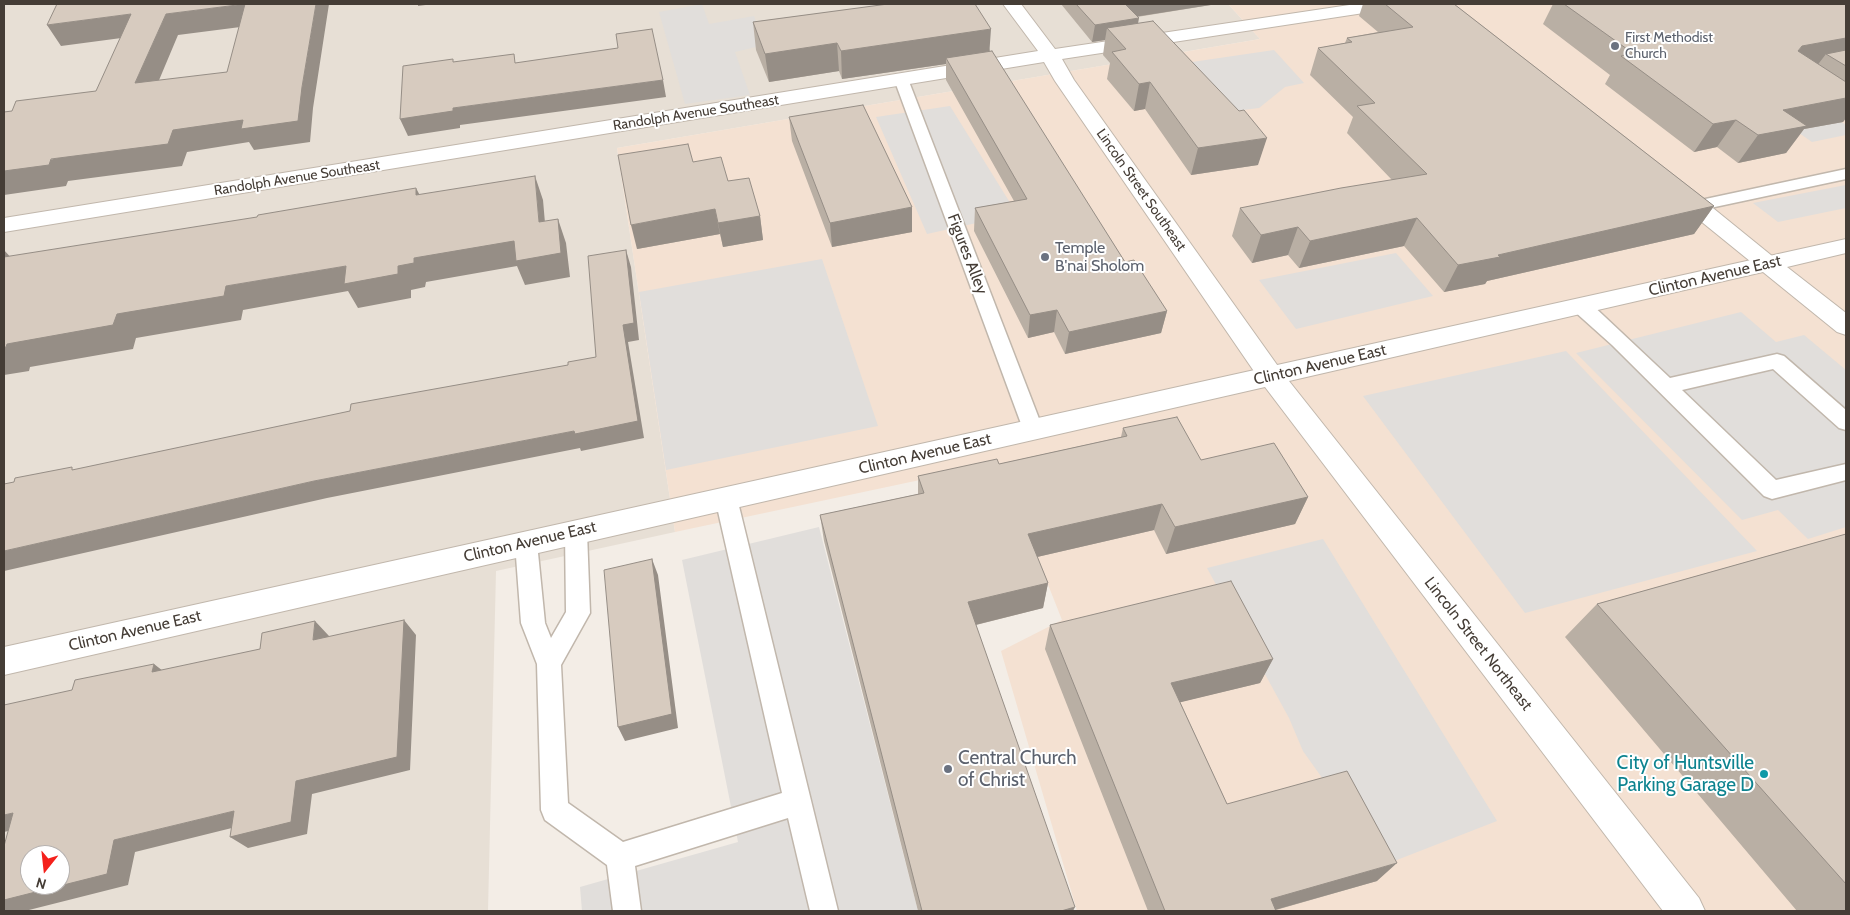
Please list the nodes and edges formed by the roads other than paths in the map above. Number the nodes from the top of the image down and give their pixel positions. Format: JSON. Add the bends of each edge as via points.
{"nodes":[{"id":1,"x":1012,"y":4,"type":"edge"},
{"id":2,"x":1390,"y":4,"type":"edge"},
{"id":3,"x":1050,"y":55,"type":"junction"},
{"id":4,"x":900,"y":79,"type":"junction"},
{"id":5,"x":1846,"y":174,"type":"edge"},
{"id":6,"x":1665,"y":180,"type":"edge"},
{"id":7,"x":1696,"y":206,"type":"junction"},
{"id":8,"x":4,"y":225,"type":"edge"},
{"id":9,"x":1846,"y":246,"type":"edge"},
{"id":10,"x":1769,"y":265,"type":"junction"},
{"id":11,"x":1581,"y":306,"type":"junction"},
{"id":12,"x":1846,"y":326,"type":"edge"},
{"id":13,"x":1270,"y":376,"type":"junction"},
{"id":14,"x":1666,"y":386,"type":"junction"},
{"id":15,"x":1846,"y":422,"type":"edge"},
{"id":16,"x":1033,"y":429,"type":"junction"},
{"id":17,"x":1846,"y":472,"type":"edge"},
{"id":18,"x":726,"y":498,"type":"junction"},
{"id":19,"x":576,"y":532,"type":"junction"},
{"id":20,"x":526,"y":543,"type":"junction"},
{"id":21,"x":4,"y":661,"type":"edge"},
{"id":22,"x":549,"y":664,"type":"junction"},
{"id":23,"x":798,"y":802,"type":"junction"},
{"id":24,"x":620,"y":857,"type":"junction"},
{"id":25,"x":627,"y":911,"type":"edge"},
{"id":26,"x":824,"y":911,"type":"edge"},
{"id":27,"x":1686,"y":911,"type":"edge"}],
"edges":[{"from":1,"to":3,"type":"street","name":"Lincoln Street Southeast"},
{"from":2,"to":3,"type":"street","name":"Randolph Avenue Southeast"},
{"from":3,"to":4,"type":"street","name":"Randolph Avenue Southeast"},
{"from":3,"to":13,"type":"street","name":"Lincoln Street Southeast"},
{"from":4,"to":8,"type":"street","name":"Randolph Avenue Southeast"},
{"from":4,"to":16,"type":"lane","name":"Figures Alley"},
{"from":5,"to":7,"type":"lane"},
{"from":6,"to":7,"type":"street"},
{"from":7,"to":10,"type":"street"},
{"from":9,"to":10,"type":"street","name":"Clinton Avenue East"},
{"from":10,"to":11,"type":"street","name":"Clinton Avenue East"},
{"from":10,"to":12,"type":"street"},
{"from":11,"to":13,"type":"street","name":"Clinton Avenue East"},
{"from":11,"to":14,"type":"lane"},
{"from":13,"to":16,"type":"street","name":"Clinton Avenue East"},
{"from":13,"to":27,"type":"street","name":"Lincoln Street Northeast"},
{"from":14,"to":15,"type":"lane","via":[[1778,361]]},
{"from":14,"to":17,"type":"lane","via":[[1772,490]]},
{"from":16,"to":18,"type":"street","name":"Clinton Avenue East"},
{"from":18,"to":19,"type":"street","name":"Clinton Avenue East"},
{"from":18,"to":23,"type":"lane"},
{"from":19,"to":20,"type":"street","name":"Clinton Avenue East"},
{"from":19,"to":22,"type":"lane","via":[[578,613]]},
{"from":20,"to":21,"type":"street","name":"Clinton Avenue East"},
{"from":20,"to":22,"type":"lane","via":[[533,622]]},
{"from":22,"to":24,"type":"lane","via":[[555,810]]},
{"from":23,"to":24,"type":"lane"},
{"from":23,"to":26,"type":"lane"},
{"from":24,"to":25,"type":"lane"}]}
